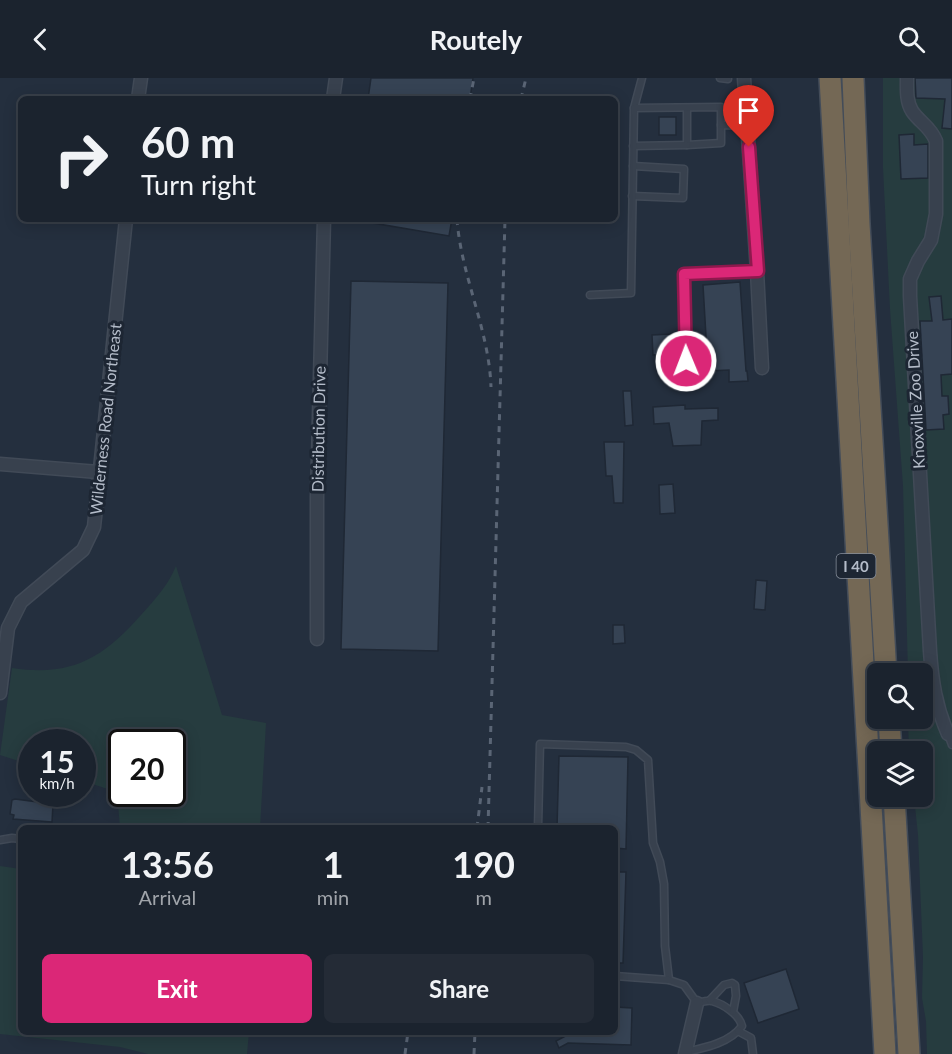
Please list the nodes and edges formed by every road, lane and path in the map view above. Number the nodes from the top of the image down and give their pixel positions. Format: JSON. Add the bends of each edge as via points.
{"nodes":[{"id":1,"x":141,"y":78,"type":"edge"},
{"id":2,"x":336,"y":78,"type":"edge"},
{"id":3,"x":642,"y":78,"type":"edge"},
{"id":4,"x":720,"y":78,"type":"edge"},
{"id":5,"x":744,"y":78,"type":"edge"},
{"id":6,"x":830,"y":78,"type":"edge"},
{"id":7,"x":853,"y":78,"type":"edge"},
{"id":8,"x":908,"y":78,"type":"edge"},
{"id":9,"x":728,"y":79,"type":"edge"},
{"id":10,"x":138,"y":96,"type":"edge"},
{"id":11,"x":333,"y":96,"type":"edge"},
{"id":12,"x":634,"y":108,"type":"junction"},
{"id":13,"x":687,"y":108,"type":"junction"},
{"id":14,"x":721,"y":125,"type":"junction"},
{"id":15,"x":747,"y":126,"type":"junction"},
{"id":16,"x":687,"y":145,"type":"junction"},
{"id":17,"x":633,"y":146,"type":"junction"},
{"id":18,"x":633,"y":166,"type":"junction"},
{"id":19,"x":632,"y":196,"type":"junction"},
{"id":20,"x":126,"y":222,"type":"edge"},
{"id":21,"x":324,"y":222,"type":"edge"},
{"id":22,"x":758,"y":271,"type":"junction"},
{"id":23,"x":590,"y":295,"type":"dead end"},
{"id":24,"x":686,"y":361,"type":"dead end"},
{"id":25,"x":762,"y":368,"type":"dead end"},
{"id":26,"x":0,"y":464,"type":"edge"},
{"id":27,"x":98,"y":472,"type":"junction"},
{"id":28,"x":317,"y":639,"type":"dead end"},
{"id":29,"x":885,"y":663,"type":"edge"},
{"id":30,"x":0,"y":693,"type":"edge"},
{"id":31,"x":950,"y":740,"type":"edge"},
{"id":32,"x":895,"y":807,"type":"edge"},
{"id":33,"x":538,"y":825,"type":"edge"},
{"id":34,"x":18,"y":839,"type":"edge"},
{"id":35,"x":0,"y":840,"type":"edge"},
{"id":36,"x":618,"y":976,"type":"edge"},
{"id":37,"x":669,"y":980,"type":"junction"},
{"id":38,"x":710,"y":1000,"type":"junction"},
{"id":39,"x":697,"y":1003,"type":"junction"},
{"id":40,"x":733,"y":1012,"type":"junction"},
{"id":41,"x":738,"y":1031,"type":"junction"},
{"id":42,"x":686,"y":1053,"type":"edge"},
{"id":43,"x":753,"y":1054,"type":"edge"},
{"id":44,"x":885,"y":1054,"type":"edge"},
{"id":45,"x":909,"y":1054,"type":"edge"}],
"edges":[{"from":1,"to":10,"type":"street"},
{"from":2,"to":11,"type":"street"},
{"from":3,"to":12,"type":"lane"},
{"from":4,"to":9,"type":"lane"},
{"from":5,"to":15,"type":"street"},
{"from":6,"to":44,"type":"highway","number":"I 40"},
{"from":7,"to":29,"type":"highway","number":"I 40"},
{"from":8,"to":31,"type":"street","name":"Knoxville Zoo Drive","via":[[907,97],[912,111],[932,130],[936,141],[932,240],[910,279],[909,296],[930,651],[934,694]]},
{"from":12,"to":13,"type":"lane"},
{"from":12,"to":17,"type":"lane"},
{"from":13,"to":14,"type":"lane","via":[[721,107]]},
{"from":13,"to":16,"type":"lane"},
{"from":14,"to":15,"type":"lane"},
{"from":14,"to":16,"type":"lane","via":[[720,143]]},
{"from":15,"to":22,"type":"street"},
{"from":16,"to":17,"type":"lane"},
{"from":17,"to":18,"type":"lane"},
{"from":18,"to":19,"type":"lane"},
{"from":18,"to":19,"type":"lane","via":[[684,169],[683,198]]},
{"from":19,"to":23,"type":"lane","via":[[631,293]]},
{"from":20,"to":27,"type":"street","name":"Wilderness Road Northeast"},
{"from":21,"to":28,"type":"street","name":"Distribution Drive"},
{"from":22,"to":24,"type":"lane","via":[[684,274]]},
{"from":22,"to":25,"type":"street"},
{"from":26,"to":27,"type":"street"},
{"from":27,"to":30,"type":"street","name":"Wilderness Road Northeast","via":[[94,528],[83,550],[21,602],[8,628]]},
{"from":32,"to":45,"type":"highway"},
{"from":33,"to":37,"type":"lane","via":[[540,744],[626,747],[648,760],[653,843],[664,884]]},
{"from":34,"to":35,"type":"lane"},
{"from":36,"to":37,"type":"lane"},
{"from":37,"to":39,"type":"lane","via":[[684,985]]},
{"from":38,"to":39,"type":"lane"},
{"from":38,"to":40,"type":"lane"},
{"from":38,"to":40,"type":"lane","via":[[732,983],[736,996]]},
{"from":39,"to":42,"type":"street"},
{"from":40,"to":41,"type":"lane","via":[[740,1019]]},
{"from":41,"to":42,"type":"lane"},
{"from":41,"to":43,"type":"lane","via":[[751,1038]]}]}
